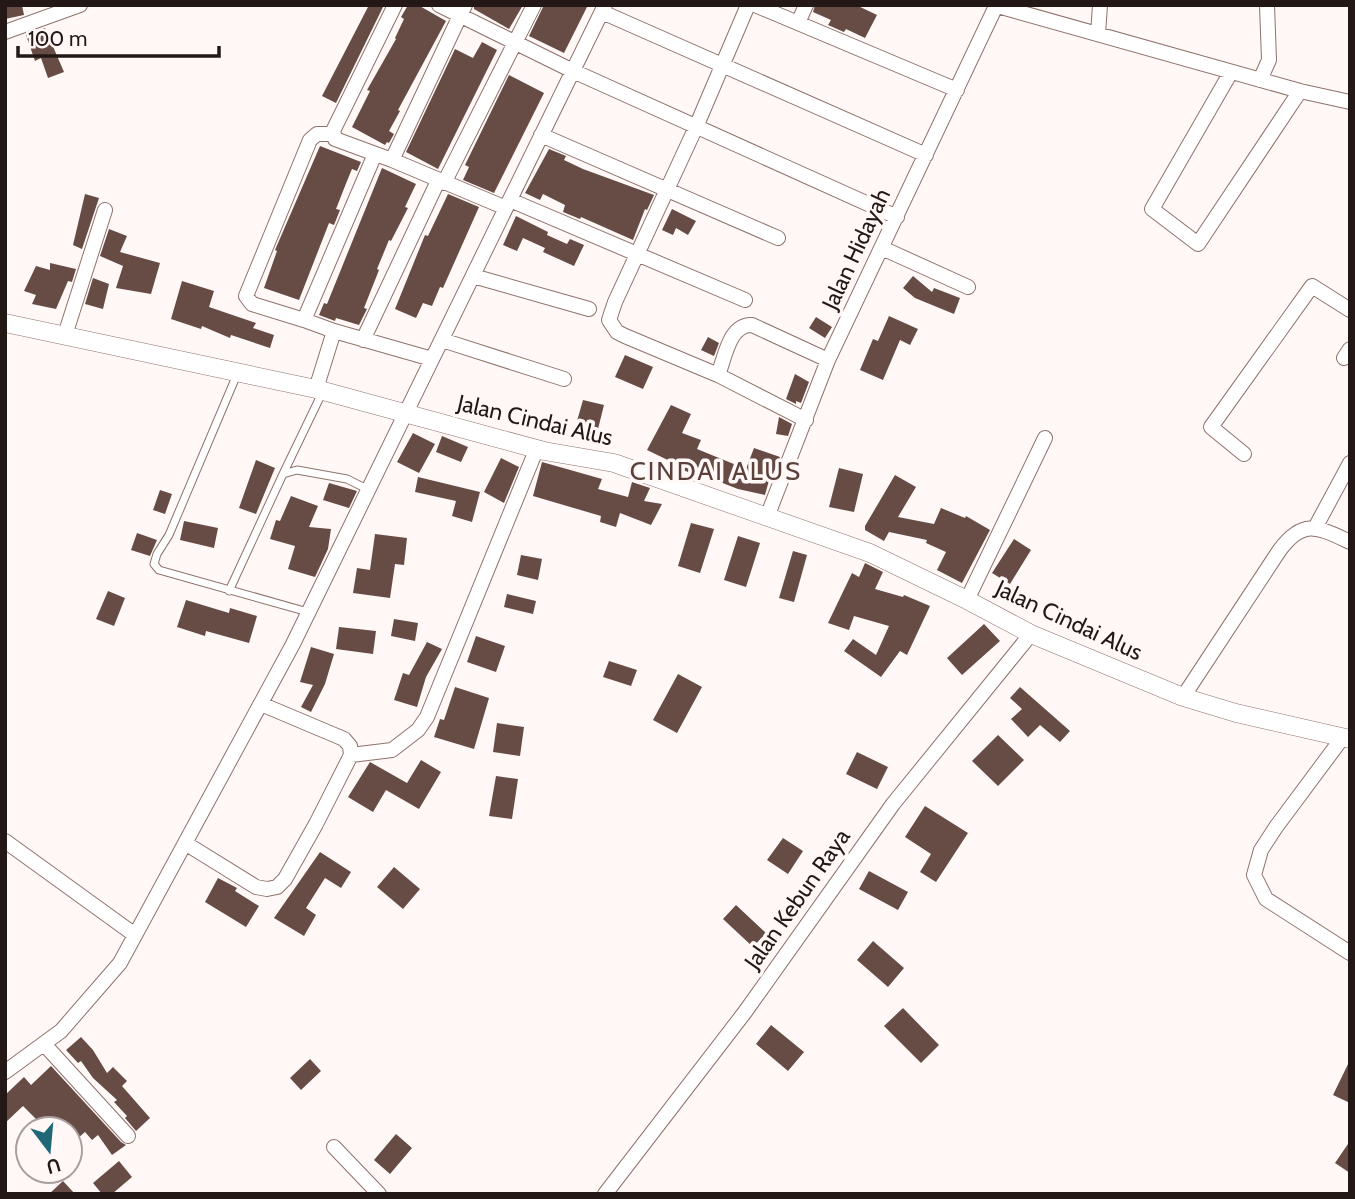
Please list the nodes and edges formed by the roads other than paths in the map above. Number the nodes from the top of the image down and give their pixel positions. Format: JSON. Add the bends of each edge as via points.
{"nodes":[{"id":1,"x":80,"y":5,"type":"edge"},
{"id":2,"x":395,"y":5,"type":"edge"},
{"id":3,"x":439,"y":5,"type":"edge"},
{"id":4,"x":534,"y":5,"type":"edge"},
{"id":5,"x":748,"y":5,"type":"edge"},
{"id":6,"x":755,"y":5,"type":"edge"},
{"id":7,"x":806,"y":5,"type":"edge"},
{"id":8,"x":1100,"y":5,"type":"edge"},
{"id":9,"x":1267,"y":5,"type":"edge"},
{"id":10,"x":995,"y":6,"type":"edge"},
{"id":11,"x":603,"y":8,"type":"edge"},
{"id":12,"x":463,"y":11,"type":"edge"},
{"id":13,"x":798,"y":23,"type":"junction"},
{"id":14,"x":5,"y":32,"type":"edge"},
{"id":15,"x":1098,"y":34,"type":"junction"},
{"id":16,"x":514,"y":43,"type":"junction"},
{"id":17,"x":723,"y":65,"type":"junction"},
{"id":18,"x":573,"y":71,"type":"junction"},
{"id":19,"x":1231,"y":72,"type":"junction"},
{"id":20,"x":1260,"y":80,"type":"junction"},
{"id":21,"x":957,"y":90,"type":"junction"},
{"id":22,"x":1300,"y":92,"type":"junction"},
{"id":23,"x":1350,"y":102,"type":"edge"},
{"id":24,"x":696,"y":127,"type":"junction"},
{"id":25,"x":333,"y":134,"type":"junction"},
{"id":26,"x":541,"y":135,"type":"junction"},
{"id":27,"x":375,"y":154,"type":"junction"},
{"id":28,"x":926,"y":155,"type":"junction"},
{"id":29,"x":392,"y":160,"type":"junction"},
{"id":30,"x":441,"y":182,"type":"junction"},
{"id":31,"x":667,"y":190,"type":"junction"},
{"id":32,"x":508,"y":204,"type":"junction"},
{"id":33,"x":105,"y":210,"type":"dead end"},
{"id":34,"x":897,"y":217,"type":"junction"},
{"id":35,"x":778,"y":238,"type":"dead end"},
{"id":36,"x":882,"y":248,"type":"junction"},
{"id":37,"x":638,"y":254,"type":"junction"},
{"id":38,"x":473,"y":276,"type":"junction"},
{"id":39,"x":968,"y":287,"type":"dead end"},
{"id":40,"x":745,"y":300,"type":"dead end"},
{"id":41,"x":589,"y":309,"type":"dead end"},
{"id":42,"x":1350,"y":310,"type":"edge"},
{"id":43,"x":304,"y":320,"type":"junction"},
{"id":44,"x":5,"y":323,"type":"edge"},
{"id":45,"x":334,"y":331,"type":"junction"},
{"id":46,"x":65,"y":335,"type":"junction"},
{"id":47,"x":363,"y":340,"type":"junction"},
{"id":48,"x":442,"y":340,"type":"junction"},
{"id":49,"x":432,"y":359,"type":"junction"},
{"id":50,"x":828,"y":360,"type":"junction"},
{"id":51,"x":238,"y":371,"type":"junction"},
{"id":52,"x":718,"y":375,"type":"junction"},
{"id":53,"x":564,"y":379,"type":"dead end"},
{"id":54,"x":319,"y":390,"type":"junction"},
{"id":55,"x":406,"y":414,"type":"junction"},
{"id":56,"x":806,"y":420,"type":"junction"},
{"id":57,"x":1045,"y":438,"type":"dead end"},
{"id":58,"x":537,"y":448,"type":"junction"},
{"id":59,"x":1244,"y":454,"type":"dead end"},
{"id":60,"x":1350,"y":463,"type":"edge"},
{"id":61,"x":284,"y":474,"type":"junction"},
{"id":62,"x":369,"y":491,"type":"junction"},
{"id":63,"x":767,"y":517,"type":"junction"},
{"id":64,"x":1315,"y":528,"type":"junction"},
{"id":65,"x":1350,"y":542,"type":"edge"},
{"id":66,"x":229,"y":591,"type":"junction"},
{"id":67,"x":967,"y":600,"type":"junction"},
{"id":68,"x":309,"y":612,"type":"junction"},
{"id":69,"x":1031,"y":634,"type":"junction"},
{"id":70,"x":1183,"y":697,"type":"junction"},
{"id":71,"x":261,"y":704,"type":"junction"},
{"id":72,"x":1346,"y":738,"type":"edge"},
{"id":73,"x":351,"y":755,"type":"junction"},
{"id":74,"x":5,"y":841,"type":"edge"},
{"id":75,"x":185,"y":843,"type":"junction"},
{"id":76,"x":135,"y":935,"type":"junction"},
{"id":77,"x":1350,"y":953,"type":"edge"},
{"id":78,"x":44,"y":1044,"type":"junction"},
{"id":79,"x":5,"y":1072,"type":"edge"},
{"id":80,"x":128,"y":1136,"type":"dead end"},
{"id":81,"x":334,"y":1147,"type":"dead end"},
{"id":82,"x":379,"y":1194,"type":"edge"},
{"id":83,"x":605,"y":1194,"type":"edge"}],
"edges":[{"from":1,"to":14,"type":"street"},
{"from":2,"to":25,"type":"street"},
{"from":3,"to":12,"type":"street"},
{"from":4,"to":16,"type":"street"},
{"from":5,"to":17,"type":"street"},
{"from":6,"to":13,"type":"street"},
{"from":7,"to":13,"type":"street"},
{"from":8,"to":15,"type":"street"},
{"from":9,"to":20,"type":"street","via":[[1269,60]]},
{"from":10,"to":15,"type":"street"},
{"from":10,"to":21,"type":"street","name":"Jalan Hidayah"},
{"from":11,"to":17,"type":"street"},
{"from":11,"to":18,"type":"street"},
{"from":12,"to":16,"type":"street"},
{"from":12,"to":29,"type":"street"},
{"from":13,"to":21,"type":"street"},
{"from":15,"to":19,"type":"street"},
{"from":16,"to":18,"type":"street"},
{"from":16,"to":30,"type":"street"},
{"from":17,"to":24,"type":"street"},
{"from":17,"to":28,"type":"street"},
{"from":18,"to":24,"type":"street"},
{"from":18,"to":26,"type":"street"},
{"from":19,"to":20,"type":"street"},
{"from":19,"to":22,"type":"street","via":[[1152,209],[1198,244]]},
{"from":20,"to":22,"type":"street"},
{"from":21,"to":28,"type":"street","name":"Jalan Hidayah"},
{"from":22,"to":23,"type":"street"},
{"from":24,"to":31,"type":"street"},
{"from":24,"to":34,"type":"street"},
{"from":25,"to":27,"type":"street","via":[[335,139]]},
{"from":25,"to":43,"type":"street","via":[[317,134],[310,140],[246,296],[252,304]]},
{"from":26,"to":31,"type":"street"},
{"from":26,"to":32,"type":"street"},
{"from":27,"to":29,"type":"street"},
{"from":27,"to":43,"type":"street"},
{"from":28,"to":34,"type":"street","name":"Jalan Hidayah"},
{"from":29,"to":30,"type":"street"},
{"from":30,"to":32,"type":"street"},
{"from":30,"to":47,"type":"street"},
{"from":31,"to":35,"type":"street"},
{"from":31,"to":37,"type":"street"},
{"from":32,"to":37,"type":"street"},
{"from":32,"to":38,"type":"street"},
{"from":33,"to":46,"type":"street"},
{"from":34,"to":36,"type":"street","name":"Jalan Hidayah"},
{"from":36,"to":39,"type":"street"},
{"from":36,"to":50,"type":"street","name":"Jalan Hidayah"},
{"from":37,"to":40,"type":"street"},
{"from":37,"to":52,"type":"street","via":[[610,314],[611,325],[625,336]]},
{"from":38,"to":41,"type":"street"},
{"from":38,"to":48,"type":"street"},
{"from":42,"to":59,"type":"street","via":[[1312,286],[1211,427]]},
{"from":43,"to":45,"type":"street"},
{"from":44,"to":46,"type":"street","name":"Jalan Cindai Alus"},
{"from":45,"to":47,"type":"street"},
{"from":45,"to":54,"type":"street"},
{"from":46,"to":51,"type":"street","name":"Jalan Cindai Alus"},
{"from":47,"to":49,"type":"street"},
{"from":48,"to":49,"type":"street"},
{"from":48,"to":53,"type":"street"},
{"from":49,"to":55,"type":"street"},
{"from":50,"to":52,"type":"street","via":[[747,325],[732,336]]},
{"from":50,"to":56,"type":"street","name":"Jalan Hidayah"},
{"from":51,"to":54,"type":"street","name":"Jalan Cindai Alus"},
{"from":51,"to":66,"type":"lane","via":[[154,564],[159,570]]},
{"from":52,"to":56,"type":"street"},
{"from":54,"to":55,"type":"street","name":"Jalan Cindai Alus"},
{"from":54,"to":61,"type":"lane"},
{"from":55,"to":58,"type":"street","name":"Jalan Cindai Alus"},
{"from":55,"to":62,"type":"street"},
{"from":56,"to":63,"type":"street","name":"Jalan Hidayah"},
{"from":57,"to":67,"type":"street"},
{"from":58,"to":63,"type":"street","name":"Jalan Cindai Alus","via":[[614,463]]},
{"from":58,"to":73,"type":"street","via":[[427,717],[418,730],[391,750]]},
{"from":60,"to":64,"type":"street"},
{"from":61,"to":62,"type":"lane","via":[[296,470],[347,479]]},
{"from":61,"to":66,"type":"lane"},
{"from":62,"to":68,"type":"street"},
{"from":63,"to":67,"type":"street","name":"Jalan Cindai Alus","via":[[870,554]]},
{"from":64,"to":65,"type":"street"},
{"from":64,"to":70,"type":"street","via":[[1296,533],[1286,542]]},
{"from":66,"to":68,"type":"lane"},
{"from":67,"to":69,"type":"street","name":"Jalan Cindai Alus"},
{"from":68,"to":71,"type":"street"},
{"from":69,"to":70,"type":"street","name":"Jalan Cindai Alus"},
{"from":69,"to":83,"type":"street","name":"Jalan Kebun Raya","via":[[892,804],[745,1012]]},
{"from":70,"to":72,"type":"street","name":"Jalan Cindai Alus"},
{"from":71,"to":73,"type":"street","via":[[344,739]]},
{"from":71,"to":75,"type":"street"},
{"from":72,"to":77,"type":"street","via":[[1276,827],[1261,850],[1254,875],[1266,898]]},
{"from":73,"to":75,"type":"street","via":[[277,887],[256,887]]},
{"from":74,"to":76,"type":"street"},
{"from":75,"to":76,"type":"street"},
{"from":76,"to":78,"type":"street","via":[[120,963],[61,1031]]},
{"from":78,"to":79,"type":"street"},
{"from":78,"to":80,"type":"street"},
{"from":81,"to":82,"type":"street"}]}
